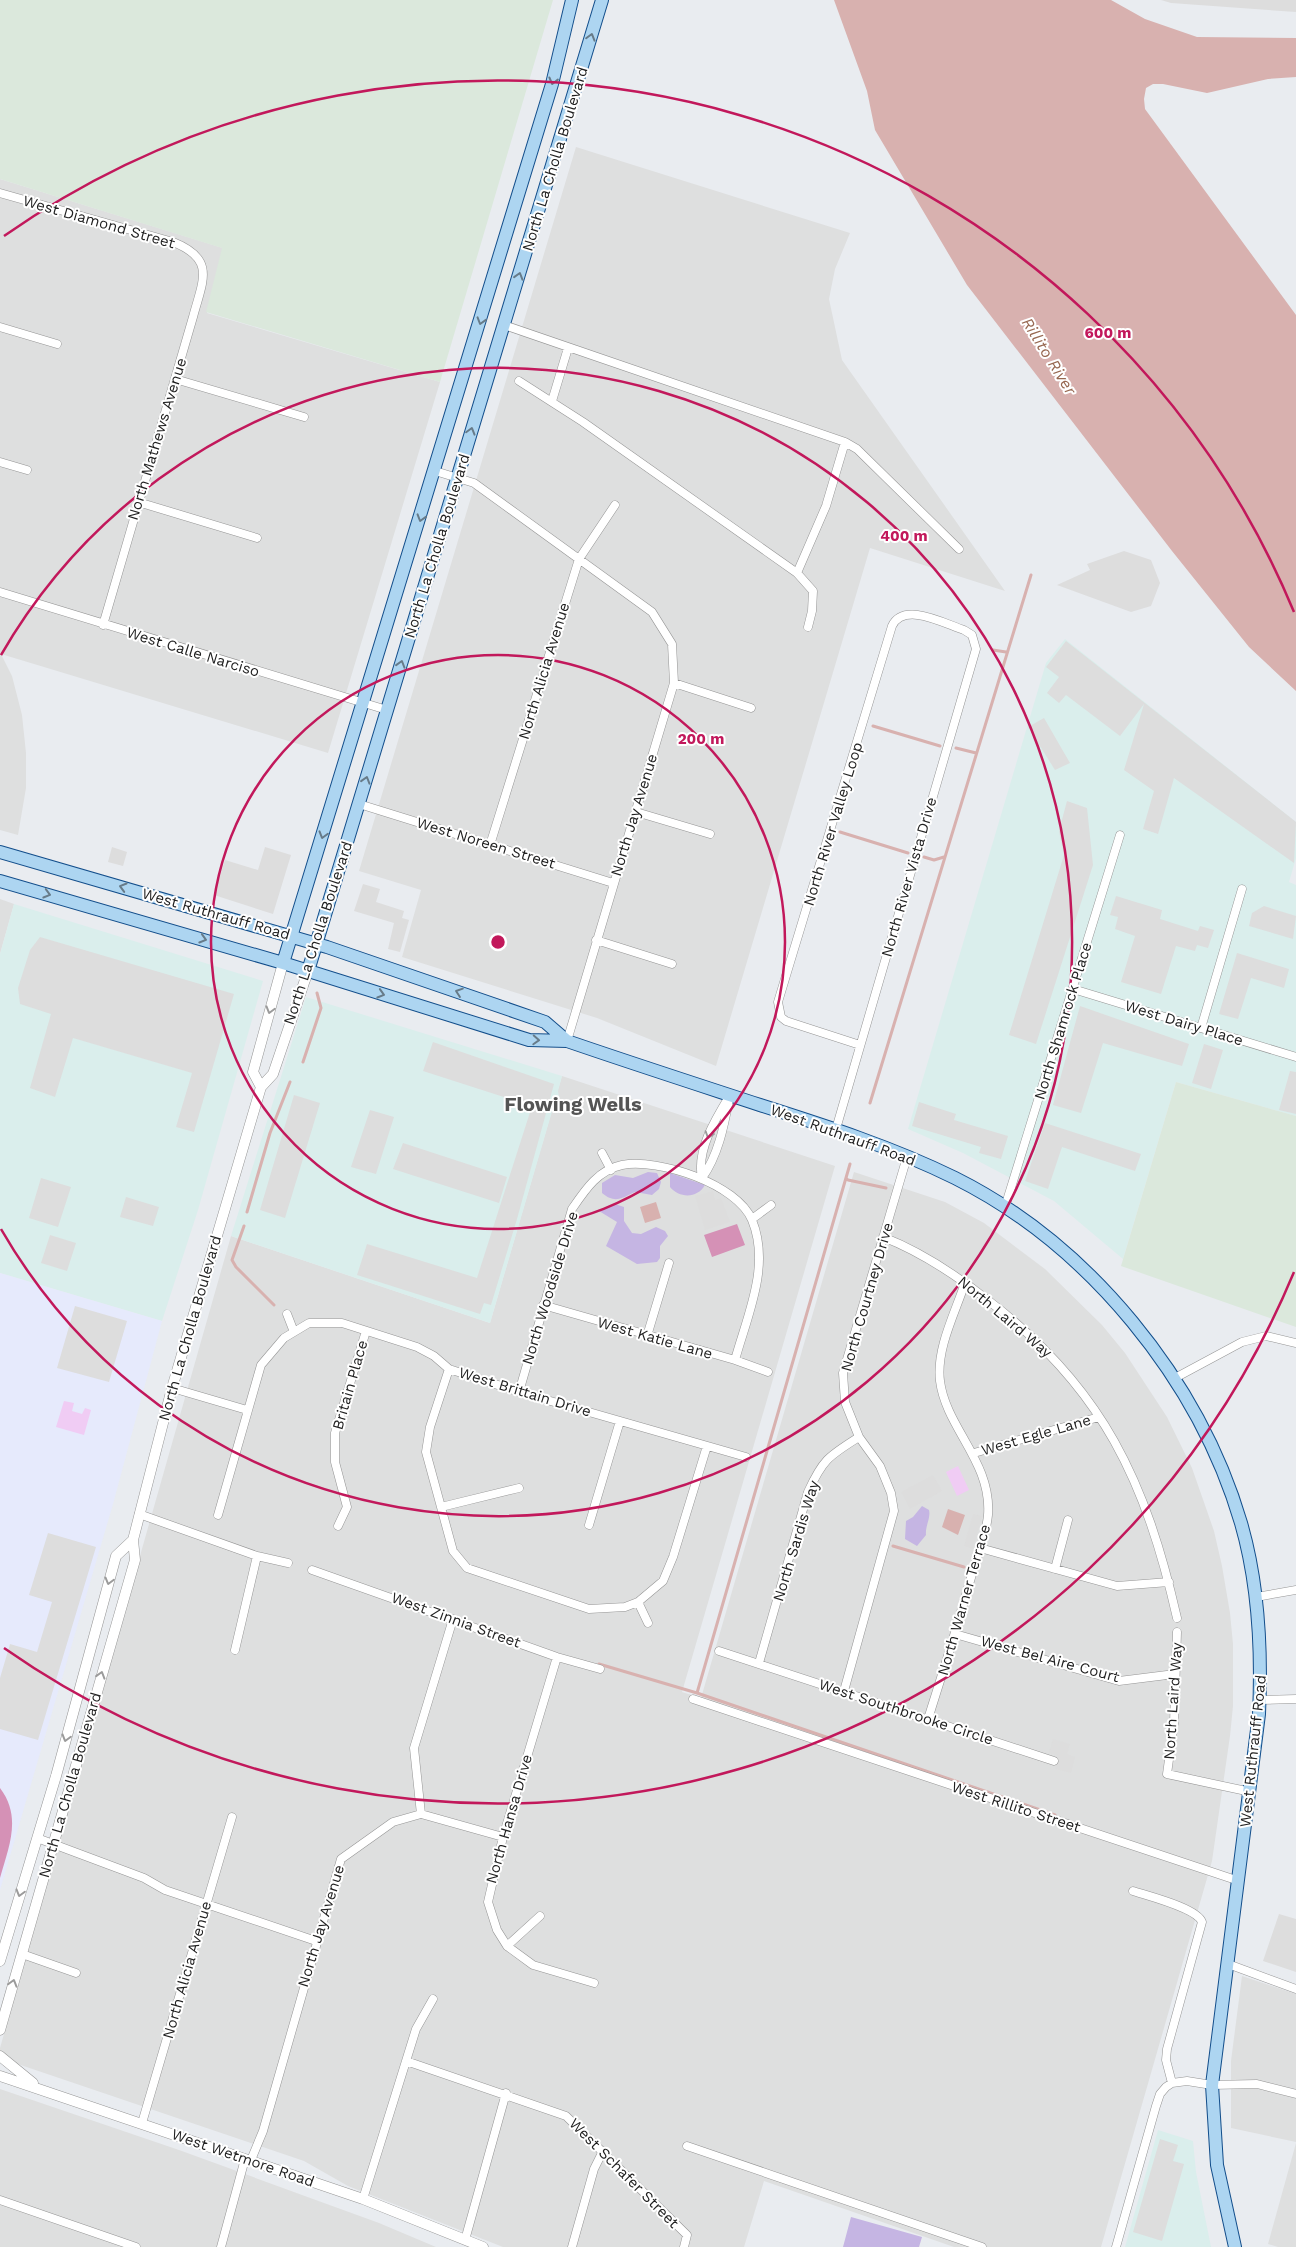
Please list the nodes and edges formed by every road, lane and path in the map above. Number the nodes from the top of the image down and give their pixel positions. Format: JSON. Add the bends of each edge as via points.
{"nodes":[{"id":1,"x":572,"y":0,"type":"edge"},
{"id":2,"x":602,"y":0,"type":"edge"},
{"id":3,"x":0,"y":193,"type":"edge"},
{"id":4,"x":196,"y":254,"type":"joint"},
{"id":5,"x":504,"y":325,"type":"junction"},
{"id":6,"x":0,"y":327,"type":"edge"},
{"id":7,"x":57,"y":344,"type":"dead end"},
{"id":8,"x":568,"y":348,"type":"junction"},
{"id":9,"x":175,"y":379,"type":"junction"},
{"id":10,"x":519,"y":381,"type":"dead end"},
{"id":11,"x":552,"y":401,"type":"junction"},
{"id":12,"x":304,"y":417,"type":"dead end"},
{"id":13,"x":845,"y":442,"type":"junction"},
{"id":14,"x":0,"y":462,"type":"edge"},
{"id":15,"x":27,"y":470,"type":"dead end"},
{"id":16,"x":435,"y":471,"type":"junction"},
{"id":17,"x":458,"y":478,"type":"junction"},
{"id":18,"x":138,"y":502,"type":"junction"},
{"id":19,"x":615,"y":505,"type":"dead end"},
{"id":20,"x":257,"y":538,"type":"dead end"},
{"id":21,"x":959,"y":549,"type":"dead end"},
{"id":22,"x":580,"y":559,"type":"junction"},
{"id":23,"x":796,"y":573,"type":"junction"},
{"id":24,"x":0,"y":592,"type":"edge"},
{"id":25,"x":103,"y":625,"type":"junction"},
{"id":26,"x":808,"y":628,"type":"dead end"},
{"id":27,"x":964,"y":630,"type":"joint"},
{"id":28,"x":674,"y":683,"type":"junction"},
{"id":29,"x":364,"y":703,"type":"junction"},
{"id":30,"x":751,"y":708,"type":"dead end"},
{"id":31,"x":387,"y":710,"type":"junction"},
{"id":32,"x":359,"y":804,"type":"junction"},
{"id":33,"x":636,"y":812,"type":"junction"},
{"id":34,"x":710,"y":834,"type":"dead end"},
{"id":35,"x":1120,"y":834,"type":"dead end"},
{"id":36,"x":490,"y":845,"type":"junction"},
{"id":37,"x":0,"y":852,"type":"edge"},
{"id":38,"x":0,"y":881,"type":"edge"},
{"id":39,"x":613,"y":883,"type":"junction"},
{"id":40,"x":1242,"y":889,"type":"dead end"},
{"id":41,"x":292,"y":936,"type":"junction"},
{"id":42,"x":596,"y":940,"type":"junction"},
{"id":43,"x":316,"y":944,"type":"junction"},
{"id":44,"x":284,"y":964,"type":"junction"},
{"id":45,"x":672,"y":964,"type":"dead end"},
{"id":46,"x":308,"y":971,"type":"junction"},
{"id":47,"x":1073,"y":989,"type":"junction"},
{"id":48,"x":1201,"y":1028,"type":"junction"},
{"id":49,"x":567,"y":1042,"type":"junction"},
{"id":50,"x":860,"y":1045,"type":"junction"},
{"id":51,"x":1296,"y":1057,"type":"edge"},
{"id":52,"x":261,"y":1087,"type":"junction"},
{"id":53,"x":730,"y":1095,"type":"junction"},
{"id":54,"x":836,"y":1130,"type":"junction"},
{"id":55,"x":602,"y":1153,"type":"dead end"},
{"id":56,"x":907,"y":1157,"type":"junction"},
{"id":57,"x":611,"y":1170,"type":"junction"},
{"id":58,"x":702,"y":1178,"type":"junction"},
{"id":59,"x":771,"y":1205,"type":"dead end"},
{"id":60,"x":1006,"y":1207,"type":"junction"},
{"id":61,"x":752,"y":1219,"type":"junction"},
{"id":62,"x":883,"y":1238,"type":"junction"},
{"id":63,"x":669,"y":1262,"type":"dead end"},
{"id":64,"x":965,"y":1282,"type":"junction"},
{"id":65,"x":543,"y":1305,"type":"junction"},
{"id":66,"x":287,"y":1314,"type":"dead end"},
{"id":67,"x":366,"y":1331,"type":"junction"},
{"id":68,"x":294,"y":1332,"type":"junction"},
{"id":69,"x":647,"y":1336,"type":"junction"},
{"id":70,"x":1296,"y":1343,"type":"edge"},
{"id":71,"x":734,"y":1360,"type":"junction"},
{"id":72,"x":449,"y":1369,"type":"junction"},
{"id":73,"x":768,"y":1372,"type":"dead end"},
{"id":74,"x":1175,"y":1378,"type":"junction"},
{"id":75,"x":172,"y":1388,"type":"junction"},
{"id":76,"x":519,"y":1392,"type":"junction"},
{"id":77,"x":247,"y":1410,"type":"junction"},
{"id":78,"x":1099,"y":1416,"type":"junction"},
{"id":79,"x":620,"y":1421,"type":"junction"},
{"id":80,"x":859,"y":1437,"type":"junction"},
{"id":81,"x":707,"y":1446,"type":"junction"},
{"id":82,"x":974,"y":1452,"type":"junction"},
{"id":83,"x":746,"y":1458,"type":"dead end"},
{"id":84,"x":519,"y":1488,"type":"dead end"},
{"id":85,"x":441,"y":1507,"type":"junction"},
{"id":86,"x":139,"y":1514,"type":"junction"},
{"id":87,"x":218,"y":1515,"type":"dead end"},
{"id":88,"x":1068,"y":1520,"type":"dead end"},
{"id":89,"x":590,"y":1525,"type":"dead end"},
{"id":90,"x":338,"y":1526,"type":"dead end"},
{"id":91,"x":133,"y":1540,"type":"junction"},
{"id":92,"x":980,"y":1548,"type":"junction"},
{"id":93,"x":257,"y":1556,"type":"junction"},
{"id":94,"x":288,"y":1563,"type":"dead end"},
{"id":95,"x":1055,"y":1568,"type":"junction"},
{"id":96,"x":312,"y":1570,"type":"dead end"},
{"id":97,"x":1169,"y":1582,"type":"junction"},
{"id":98,"x":1296,"y":1590,"type":"edge"},
{"id":99,"x":1256,"y":1597,"type":"junction"},
{"id":100,"x":638,"y":1602,"type":"junction"},
{"id":101,"x":1177,"y":1618,"type":"dead end"},
{"id":102,"x":453,"y":1619,"type":"junction"},
{"id":103,"x":648,"y":1623,"type":"dead end"},
{"id":104,"x":1178,"y":1632,"type":"dead end"},
{"id":105,"x":955,"y":1634,"type":"junction"},
{"id":106,"x":235,"y":1650,"type":"dead end"},
{"id":107,"x":720,"y":1651,"type":"dead end"},
{"id":108,"x":556,"y":1656,"type":"junction"},
{"id":109,"x":759,"y":1663,"type":"junction"},
{"id":110,"x":600,"y":1669,"type":"dead end"},
{"id":111,"x":1175,"y":1674,"type":"junction"},
{"id":112,"x":844,"y":1691,"type":"junction"},
{"id":113,"x":693,"y":1699,"type":"dead end"},
{"id":114,"x":1296,"y":1699,"type":"edge"},
{"id":115,"x":1260,"y":1700,"type":"junction"},
{"id":116,"x":928,"y":1719,"type":"junction"},
{"id":117,"x":1054,"y":1761,"type":"dead end"},
{"id":118,"x":1251,"y":1792,"type":"junction"},
{"id":119,"x":421,"y":1814,"type":"junction"},
{"id":120,"x":232,"y":1817,"type":"dead end"},
{"id":121,"x":503,"y":1837,"type":"junction"},
{"id":122,"x":37,"y":1838,"type":"junction"},
{"id":123,"x":54,"y":1843,"type":"junction"},
{"id":124,"x":1239,"y":1881,"type":"junction"},
{"id":125,"x":1133,"y":1891,"type":"dead end"},
{"id":126,"x":206,"y":1904,"type":"junction"},
{"id":127,"x":540,"y":1916,"type":"dead end"},
{"id":128,"x":316,"y":1941,"type":"junction"},
{"id":129,"x":507,"y":1946,"type":"junction"},
{"id":130,"x":22,"y":1954,"type":"junction"},
{"id":131,"x":0,"y":1962,"type":"edge"},
{"id":132,"x":1228,"y":1964,"type":"junction"},
{"id":133,"x":76,"y":1973,"type":"dead end"},
{"id":134,"x":594,"y":1983,"type":"dead end"},
{"id":135,"x":1296,"y":1989,"type":"edge"},
{"id":136,"x":433,"y":1999,"type":"dead end"},
{"id":137,"x":0,"y":2030,"type":"edge"},
{"id":138,"x":0,"y":2056,"type":"edge"},
{"id":139,"x":406,"y":2061,"type":"junction"},
{"id":140,"x":0,"y":2076,"type":"edge"},
{"id":141,"x":1172,"y":2083,"type":"junction"},
{"id":142,"x":1212,"y":2085,"type":"junction"},
{"id":143,"x":40,"y":2089,"type":"junction"},
{"id":144,"x":506,"y":2093,"type":"junction"},
{"id":145,"x":1296,"y":2094,"type":"edge"},
{"id":146,"x":142,"y":2123,"type":"junction"},
{"id":147,"x":687,"y":2146,"type":"dead end"},
{"id":148,"x":603,"y":2151,"type":"junction"},
{"id":149,"x":248,"y":2160,"type":"junction"},
{"id":150,"x":363,"y":2199,"type":"junction"},
{"id":151,"x":0,"y":2200,"type":"edge"},
{"id":152,"x":465,"y":2240,"type":"junction"},
{"id":153,"x":136,"y":2247,"type":"edge"},
{"id":154,"x":221,"y":2247,"type":"edge"},
{"id":155,"x":483,"y":2247,"type":"edge"},
{"id":156,"x":572,"y":2247,"type":"edge"},
{"id":157,"x":684,"y":2247,"type":"edge"},
{"id":158,"x":982,"y":2247,"type":"edge"},
{"id":159,"x":1116,"y":2247,"type":"edge"},
{"id":160,"x":1235,"y":2247,"type":"edge"}],
"edges":[{"from":1,"to":16,"type":"main road","name":"North La Cholla Boulevard","one_way":true,"via":[[552,84]]},
{"from":5,"to":2,"type":"main road","name":"North La Cholla Boulevard","one_way":true},
{"from":3,"to":4,"type":"street","name":"West Diamond Street","via":[[173,242]]},
{"from":4,"to":9,"type":"street","name":"North Mathews Avenue","via":[[203,265],[204,277]]},
{"from":5,"to":8,"type":"street"},
{"from":17,"to":5,"type":"main road","name":"North La Cholla Boulevard","one_way":true},
{"from":6,"to":7,"type":"street"},
{"from":8,"to":11,"type":"street"},
{"from":8,"to":13,"type":"street"},
{"from":9,"to":12,"type":"street"},
{"from":9,"to":18,"type":"street","name":"North Mathews Avenue"},
{"from":10,"to":11,"type":"street"},
{"from":11,"to":23,"type":"street"},
{"from":13,"to":21,"type":"street","via":[[857,449]]},
{"from":13,"to":23,"type":"street","via":[[826,506]]},
{"from":14,"to":15,"type":"street"},
{"from":16,"to":17,"type":"street","name":"North Jay Avenue"},
{"from":16,"to":29,"type":"main road","name":"North La Cholla Boulevard","one_way":true},
{"from":17,"to":22,"type":"street","name":"North Jay Avenue","via":[[474,483]]},
{"from":31,"to":17,"type":"main road","name":"North La Cholla Boulevard","one_way":true},
{"from":18,"to":20,"type":"street"},
{"from":18,"to":25,"type":"street","name":"North Mathews Avenue"},
{"from":19,"to":22,"type":"street","name":"North Alicia Avenue"},
{"from":22,"to":28,"type":"street","name":"North Jay Avenue","via":[[652,612],[672,644]]},
{"from":22,"to":36,"type":"street","name":"North Alicia Avenue"},
{"from":23,"to":26,"type":"street","via":[[813,591]]},
{"from":24,"to":25,"type":"street","name":"West Calle Narciso"},
{"from":25,"to":29,"type":"street","name":"West Calle Narciso"},
{"from":27,"to":50,"type":"street","name":"North River Vista Drive","via":[[977,636],[975,656]]},
{"from":27,"to":50,"type":"street","name":"North River Valley Loop","via":[[913,614],[898,614],[894,621],[778,1002],[777,1014],[791,1024]]},
{"from":28,"to":30,"type":"street"},
{"from":28,"to":33,"type":"street","name":"North Jay Avenue"},
{"from":29,"to":31,"type":"street","name":"West Calle Narciso"},
{"from":29,"to":41,"type":"main road","name":"North La Cholla Boulevard","one_way":true},
{"from":32,"to":31,"type":"main road","name":"North La Cholla Boulevard","one_way":true},
{"from":32,"to":36,"type":"street","name":"West Noreen Street"},
{"from":32,"to":43,"type":"main road","name":"North La Cholla Boulevard"},
{"from":33,"to":34,"type":"street"},
{"from":33,"to":39,"type":"street","name":"North Jay Avenue"},
{"from":35,"to":47,"type":"street","name":"North Shamrock Place"},
{"from":36,"to":39,"type":"street","name":"West Noreen Street"},
{"from":41,"to":37,"type":"main road","name":"West Ruthrauff Road","one_way":true},
{"from":38,"to":44,"type":"main road","name":"West Ruthrauff Road","one_way":true},
{"from":39,"to":42,"type":"street","name":"North Jay Avenue"},
{"from":40,"to":48,"type":"street"},
{"from":41,"to":43,"type":"main road","name":"West Ruthrauff Road"},
{"from":41,"to":44,"type":"main road","name":"North La Cholla Boulevard"},
{"from":42,"to":45,"type":"street"},
{"from":42,"to":49,"type":"street","name":"North Jay Avenue"},
{"from":43,"to":46,"type":"main road","name":"North La Cholla Boulevard"},
{"from":49,"to":43,"type":"main road","name":"West Ruthrauff Road","one_way":true,"via":[[545,1022]]},
{"from":44,"to":46,"type":"main road","name":"West Ruthrauff Road"},
{"from":44,"to":52,"type":"street","name":"North La Cholla Boulevard","one_way":true,"via":[[252,1072]]},
{"from":46,"to":49,"type":"main road","name":"West Ruthrauff Road","one_way":true,"via":[[529,1040]]},
{"from":46,"to":52,"type":"street","name":"North La Cholla Boulevard","via":[[273,1074]]},
{"from":47,"to":48,"type":"street","name":"West Dairy Place"},
{"from":47,"to":60,"type":"street","name":"North Shamrock Place"},
{"from":48,"to":51,"type":"street","name":"West Dairy Place"},
{"from":49,"to":53,"type":"main road","name":"West Ruthrauff Road"},
{"from":50,"to":54,"type":"street","name":"North River Vista Drive"},
{"from":52,"to":75,"type":"street","name":"North La Cholla Boulevard"},
{"from":53,"to":54,"type":"main road","name":"West Ruthrauff Road"},
{"from":53,"to":58,"type":"street","via":[[714,1121],[699,1166]]},
{"from":54,"to":56,"type":"main road","name":"West Ruthrauff Road"},
{"from":55,"to":57,"type":"street"},
{"from":56,"to":60,"type":"main road","name":"West Ruthrauff Road"},
{"from":56,"to":62,"type":"street","name":"North Courtney Drive"},
{"from":57,"to":58,"type":"street","name":"North Woodside Drive","via":[[622,1165],[650,1164]]},
{"from":57,"to":65,"type":"street","name":"North Woodside Drive","via":[[589,1184],[572,1208]]},
{"from":58,"to":61,"type":"street","name":"North Woodside Drive","via":[[736,1199]]},
{"from":59,"to":61,"type":"street"},
{"from":60,"to":74,"type":"main road","name":"West Ruthrauff Road","via":[[1054,1244],[1130,1317]]},
{"from":61,"to":71,"type":"street","via":[[760,1270]]},
{"from":62,"to":64,"type":"street","name":"North Laird Way","via":[[910,1249]]},
{"from":62,"to":80,"type":"street","name":"North Courtney Drive","via":[[843,1373],[845,1402]]},
{"from":63,"to":69,"type":"street"},
{"from":64,"to":78,"type":"street","name":"North Laird Way","via":[[1056,1360]]},
{"from":64,"to":82,"type":"street","name":"North Warner Terrace","via":[[940,1356],[940,1381],[950,1412]]},
{"from":65,"to":69,"type":"street","name":"West Katie Lane"},
{"from":65,"to":76,"type":"street","name":"North Woodside Drive"},
{"from":66,"to":68,"type":"street"},
{"from":67,"to":68,"type":"street","name":"West Brittain Drive","via":[[342,1324],[309,1323]]},
{"from":67,"to":72,"type":"street","name":"West Brittain Drive","via":[[417,1347]]},
{"from":67,"to":90,"type":"street","name":"Britain Place","via":[[335,1434],[335,1462],[347,1507]]},
{"from":68,"to":77,"type":"street","via":[[284,1338],[260,1365]]},
{"from":69,"to":71,"type":"street","name":"West Katie Lane"},
{"from":70,"to":74,"type":"street","via":[[1266,1336],[1242,1342]]},
{"from":71,"to":73,"type":"street","name":"West Katie Lane"},
{"from":72,"to":76,"type":"street","name":"West Brittain Drive"},
{"from":72,"to":85,"type":"street","via":[[430,1427],[426,1452]]},
{"from":74,"to":99,"type":"main road","name":"West Ruthrauff Road","via":[[1213,1451],[1241,1523]]},
{"from":75,"to":77,"type":"street"},
{"from":75,"to":86,"type":"street","name":"North La Cholla Boulevard"},
{"from":76,"to":79,"type":"street","name":"West Brittain Drive"},
{"from":77,"to":87,"type":"street"},
{"from":78,"to":82,"type":"street","name":"West Egle Lane"},
{"from":78,"to":97,"type":"street","name":"North Laird Way","via":[[1124,1456],[1147,1510]]},
{"from":79,"to":81,"type":"street","name":"West Brittain Drive"},
{"from":79,"to":89,"type":"street"},
{"from":80,"to":109,"type":"street","name":"North Sardis Way","via":[[833,1454],[818,1469],[808,1492]]},
{"from":80,"to":112,"type":"street","name":"North Courtney Drive","via":[[880,1466],[894,1511]]},
{"from":81,"to":83,"type":"street","name":"West Brittain Drive"},
{"from":81,"to":100,"type":"street","via":[[663,1580]]},
{"from":82,"to":92,"type":"street","name":"North Warner Terrace","via":[[986,1490],[988,1515]]},
{"from":84,"to":85,"type":"street"},
{"from":85,"to":100,"type":"street","via":[[453,1551],[468,1568],[589,1609],[625,1607]]},
{"from":86,"to":91,"type":"street","name":"North La Cholla Boulevard"},
{"from":86,"to":93,"type":"street"},
{"from":88,"to":95,"type":"street"},
{"from":91,"to":122,"type":"street","name":"North La Cholla Boulevard","one_way":true,"via":[[116,1556]]},
{"from":123,"to":91,"type":"street","name":"North La Cholla Boulevard","one_way":true,"via":[[135,1560]]},
{"from":92,"to":95,"type":"street"},
{"from":92,"to":105,"type":"street","name":"North Warner Terrace"},
{"from":93,"to":94,"type":"street"},
{"from":93,"to":106,"type":"street"},
{"from":95,"to":97,"type":"street","via":[[1117,1586]]},
{"from":96,"to":102,"type":"street","name":"West Zinnia Street"},
{"from":97,"to":101,"type":"street","name":"North Laird Way"},
{"from":98,"to":99,"type":"street"},
{"from":99,"to":115,"type":"main road","name":"West Ruthrauff Road"},
{"from":100,"to":103,"type":"street"},
{"from":102,"to":108,"type":"street","name":"West Zinnia Street"},
{"from":102,"to":119,"type":"street","via":[[414,1748]]},
{"from":104,"to":111,"type":"street","name":"North Laird Way"},
{"from":105,"to":111,"type":"street","name":"West Bel Aire Court","via":[[1119,1681]]},
{"from":105,"to":116,"type":"street","name":"North Warner Terrace"},
{"from":107,"to":109,"type":"street","name":"West Southbrooke Circle"},
{"from":108,"to":110,"type":"street","name":"West Zinnia Street"},
{"from":108,"to":121,"type":"street","name":"North Hansa Drive"},
{"from":109,"to":112,"type":"street","name":"West Southbrooke Circle"},
{"from":111,"to":118,"type":"street","name":"North Laird Way","via":[[1174,1723],[1167,1774]]},
{"from":112,"to":116,"type":"street","name":"West Southbrooke Circle"},
{"from":113,"to":124,"type":"street","name":"West Rillito Street"},
{"from":114,"to":115,"type":"street"},
{"from":115,"to":118,"type":"main road","name":"West Ruthrauff Road"},
{"from":116,"to":117,"type":"street","name":"West Southbrooke Circle"},
{"from":118,"to":124,"type":"main road","name":"West Ruthrauff Road"},
{"from":119,"to":121,"type":"street"},
{"from":119,"to":128,"type":"street","name":"North Jay Avenue","via":[[393,1822],[341,1859]]},
{"from":120,"to":126,"type":"street","name":"North Alicia Avenue"},
{"from":121,"to":129,"type":"street","name":"North Hansa Drive","via":[[488,1902],[497,1930]]},
{"from":122,"to":123,"type":"street"},
{"from":122,"to":131,"type":"street","name":"North La Cholla Boulevard","one_way":true},
{"from":123,"to":126,"type":"street"},
{"from":123,"to":130,"type":"street","name":"North La Cholla Boulevard"},
{"from":124,"to":132,"type":"main road","name":"West Ruthrauff Road"},
{"from":125,"to":141,"type":"street","via":[[1192,1911],[1200,1916],[1202,1922],[1166,2060]]},
{"from":126,"to":128,"type":"street"},
{"from":126,"to":146,"type":"street","name":"North Alicia Avenue"},
{"from":127,"to":129,"type":"street"},
{"from":128,"to":149,"type":"street","name":"North Jay Avenue","via":[[263,2131]]},
{"from":129,"to":134,"type":"street","name":"North Hansa Drive","via":[[533,1965]]},
{"from":130,"to":133,"type":"street"},
{"from":137,"to":130,"type":"street","name":"North La Cholla Boulevard","one_way":true},
{"from":132,"to":135,"type":"street"},
{"from":132,"to":142,"type":"main road","name":"West Ruthrauff Road"},
{"from":136,"to":139,"type":"street","via":[[419,2022]]},
{"from":138,"to":143,"type":"street"},
{"from":139,"to":144,"type":"street","name":"West Schafer Street"},
{"from":139,"to":150,"type":"street"},
{"from":140,"to":143,"type":"street","name":"West Wetmore Road"},
{"from":141,"to":142,"type":"street","via":[[1187,2081]]},
{"from":141,"to":159,"type":"street","via":[[1160,2094]]},
{"from":142,"to":145,"type":"street","via":[[1257,2084]]},
{"from":142,"to":160,"type":"main road","name":"West Ruthrauff Road","via":[[1217,2165]]},
{"from":143,"to":146,"type":"street","name":"West Wetmore Road"},
{"from":144,"to":148,"type":"street","name":"West Schafer Street","via":[[566,2116]]},
{"from":144,"to":152,"type":"street"},
{"from":146,"to":149,"type":"street","name":"West Wetmore Road"},
{"from":147,"to":158,"type":"street"},
{"from":148,"to":156,"type":"street","via":[[594,2169]]},
{"from":148,"to":157,"type":"street","name":"West Schafer Street","via":[[687,2234]]},
{"from":149,"to":150,"type":"street","name":"West Wetmore Road"},
{"from":149,"to":154,"type":"street","name":"North Jay Avenue"},
{"from":150,"to":152,"type":"street","name":"West Wetmore Road"},
{"from":151,"to":153,"type":"street"},
{"from":152,"to":155,"type":"street","name":"West Wetmore Road"}]}
